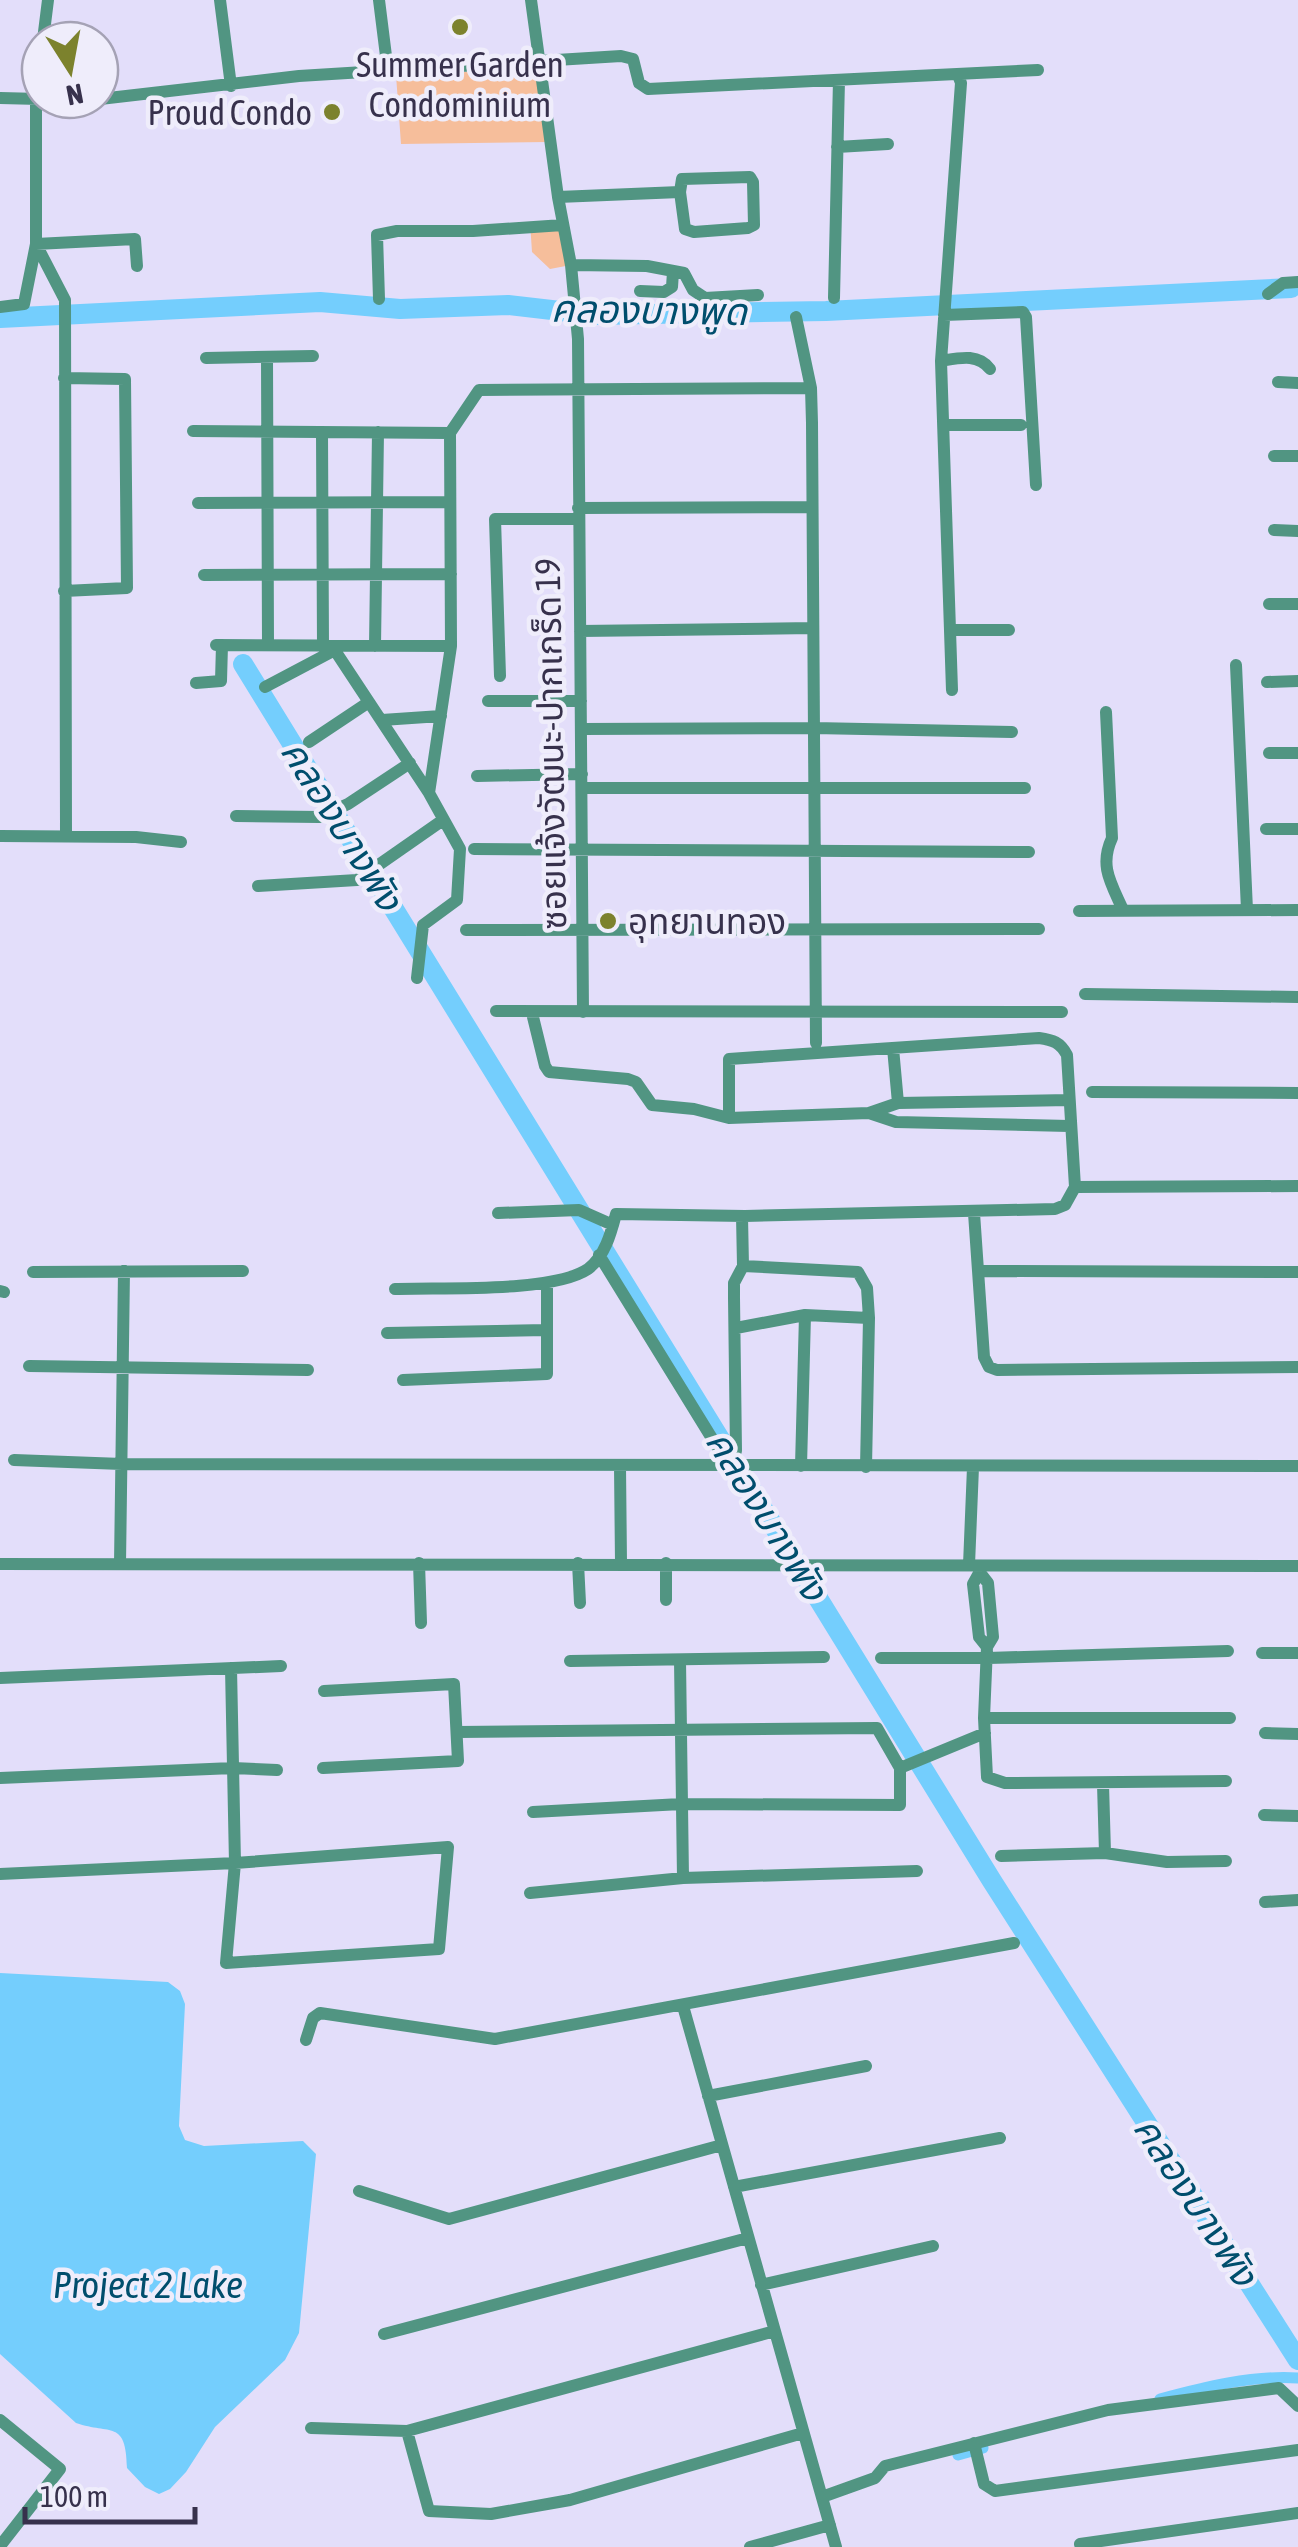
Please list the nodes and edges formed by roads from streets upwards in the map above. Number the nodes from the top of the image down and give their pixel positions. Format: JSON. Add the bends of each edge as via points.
{"nodes":[{"id":1,"x":220,"y":0,"type":"edge"},
{"id":2,"x":379,"y":0,"type":"edge"},
{"id":3,"x":531,"y":0,"type":"edge"},
{"id":4,"x":539,"y":63,"type":"junction"},
{"id":5,"x":1038,"y":70,"type":"dead end"},
{"id":6,"x":388,"y":72,"type":"junction"},
{"id":7,"x":958,"y":75,"type":"junction"},
{"id":8,"x":839,"y":80,"type":"junction"},
{"id":9,"x":231,"y":86,"type":"junction"},
{"id":10,"x":120,"y":97,"type":"edge"},
{"id":11,"x":38,"y":120,"type":"edge"},
{"id":12,"x":888,"y":144,"type":"dead end"},
{"id":13,"x":836,"y":147,"type":"junction"},
{"id":14,"x":680,"y":192,"type":"junction"},
{"id":15,"x":558,"y":197,"type":"junction"},
{"id":16,"x":564,"y":225,"type":"junction"},
{"id":17,"x":36,"y":244,"type":"junction"},
{"id":18,"x":571,"y":265,"type":"junction"},
{"id":19,"x":137,"y":266,"type":"dead end"},
{"id":20,"x":673,"y":272,"type":"junction"},
{"id":21,"x":1298,"y":282,"type":"edge"},
{"id":22,"x":640,"y":291,"type":"dead end"},
{"id":23,"x":1268,"y":294,"type":"dead end"},
{"id":24,"x":758,"y":295,"type":"dead end"},
{"id":25,"x":834,"y":298,"type":"dead end"},
{"id":26,"x":379,"y":299,"type":"dead end"},
{"id":27,"x":944,"y":306,"type":"junction"},
{"id":28,"x":0,"y":307,"type":"edge"},
{"id":29,"x":796,"y":317,"type":"dead end"},
{"id":30,"x":267,"y":356,"type":"junction"},
{"id":31,"x":313,"y":356,"type":"dead end"},
{"id":32,"x":206,"y":358,"type":"dead end"},
{"id":33,"x":942,"y":361,"type":"junction"},
{"id":34,"x":990,"y":369,"type":"dead end"},
{"id":35,"x":64,"y":378,"type":"junction"},
{"id":36,"x":1278,"y":382,"type":"dead end"},
{"id":37,"x":1298,"y":383,"type":"edge"},
{"id":38,"x":577,"y":388,"type":"junction"},
{"id":39,"x":811,"y":388,"type":"junction"},
{"id":40,"x":944,"y":424,"type":"junction"},
{"id":41,"x":1022,"y":425,"type":"dead end"},
{"id":42,"x":192,"y":431,"type":"dead end"},
{"id":43,"x":268,"y":432,"type":"junction"},
{"id":44,"x":322,"y":432,"type":"junction"},
{"id":45,"x":378,"y":432,"type":"junction"},
{"id":46,"x":450,"y":433,"type":"junction"},
{"id":47,"x":1274,"y":456,"type":"dead end"},
{"id":48,"x":1298,"y":456,"type":"edge"},
{"id":49,"x":1036,"y":485,"type":"dead end"},
{"id":50,"x":322,"y":502,"type":"junction"},
{"id":51,"x":377,"y":502,"type":"junction"},
{"id":52,"x":450,"y":502,"type":"junction"},
{"id":53,"x":198,"y":503,"type":"dead end"},
{"id":54,"x":268,"y":503,"type":"junction"},
{"id":55,"x":812,"y":507,"type":"junction"},
{"id":56,"x":578,"y":514,"type":"junction"},
{"id":57,"x":1274,"y":530,"type":"dead end"},
{"id":58,"x":1298,"y":531,"type":"edge"},
{"id":59,"x":323,"y":574,"type":"junction"},
{"id":60,"x":451,"y":574,"type":"junction"},
{"id":61,"x":204,"y":575,"type":"dead end"},
{"id":62,"x":268,"y":575,"type":"junction"},
{"id":63,"x":376,"y":575,"type":"junction"},
{"id":64,"x":64,"y":592,"type":"junction"},
{"id":65,"x":1269,"y":604,"type":"dead end"},
{"id":66,"x":1298,"y":604,"type":"edge"},
{"id":67,"x":813,"y":628,"type":"junction"},
{"id":68,"x":952,"y":630,"type":"junction"},
{"id":69,"x":1010,"y":630,"type":"dead end"},
{"id":70,"x":580,"y":631,"type":"junction"},
{"id":71,"x":268,"y":645,"type":"junction"},
{"id":72,"x":375,"y":646,"type":"junction"},
{"id":73,"x":452,"y":646,"type":"junction"},
{"id":74,"x":330,"y":647,"type":"junction"},
{"id":75,"x":1236,"y":664,"type":"dead end"},
{"id":76,"x":500,"y":676,"type":"dead end"},
{"id":77,"x":1298,"y":681,"type":"edge"},
{"id":78,"x":1267,"y":682,"type":"dead end"},
{"id":79,"x":196,"y":683,"type":"dead end"},
{"id":80,"x":265,"y":686,"type":"dead end"},
{"id":81,"x":952,"y":690,"type":"dead end"},
{"id":82,"x":581,"y":700,"type":"junction"},
{"id":83,"x":488,"y":701,"type":"dead end"},
{"id":84,"x":370,"y":702,"type":"junction"},
{"id":85,"x":1106,"y":712,"type":"dead end"},
{"id":86,"x":441,"y":716,"type":"junction"},
{"id":87,"x":382,"y":720,"type":"junction"},
{"id":88,"x":814,"y":728,"type":"junction"},
{"id":89,"x":582,"y":729,"type":"junction"},
{"id":90,"x":1012,"y":732,"type":"dead end"},
{"id":91,"x":309,"y":742,"type":"dead end"},
{"id":92,"x":1269,"y":753,"type":"dead end"},
{"id":93,"x":1298,"y":753,"type":"edge"},
{"id":94,"x":410,"y":763,"type":"junction"},
{"id":95,"x":477,"y":776,"type":"dead end"},
{"id":96,"x":582,"y":781,"type":"junction"},
{"id":97,"x":815,"y":788,"type":"junction"},
{"id":98,"x":1025,"y":788,"type":"dead end"},
{"id":99,"x":430,"y":793,"type":"junction"},
{"id":100,"x":236,"y":816,"type":"dead end"},
{"id":101,"x":443,"y":820,"type":"junction"},
{"id":102,"x":1266,"y":829,"type":"dead end"},
{"id":103,"x":1298,"y":829,"type":"edge"},
{"id":104,"x":0,"y":836,"type":"edge"},
{"id":105,"x":66,"y":836,"type":"junction"},
{"id":106,"x":181,"y":842,"type":"dead end"},
{"id":107,"x":474,"y":850,"type":"dead end"},
{"id":108,"x":582,"y":850,"type":"junction"},
{"id":109,"x":814,"y":851,"type":"junction"},
{"id":110,"x":1029,"y":852,"type":"dead end"},
{"id":111,"x":258,"y":886,"type":"dead end"},
{"id":112,"x":1123,"y":910,"type":"junction"},
{"id":113,"x":1247,"y":910,"type":"junction"},
{"id":114,"x":1298,"y":910,"type":"edge"},
{"id":115,"x":1079,"y":912,"type":"dead end"},
{"id":116,"x":1038,"y":928,"type":"dead end"},
{"id":117,"x":466,"y":930,"type":"dead end"},
{"id":118,"x":582,"y":930,"type":"junction"},
{"id":119,"x":816,"y":930,"type":"junction"},
{"id":120,"x":417,"y":978,"type":"dead end"},
{"id":121,"x":1085,"y":994,"type":"dead end"},
{"id":122,"x":1298,"y":996,"type":"edge"},
{"id":123,"x":496,"y":1011,"type":"dead end"},
{"id":124,"x":815,"y":1011,"type":"junction"},
{"id":125,"x":583,"y":1012,"type":"junction"},
{"id":126,"x":1062,"y":1012,"type":"dead end"},
{"id":127,"x":533,"y":1017,"type":"dead end"},
{"id":128,"x":816,"y":1043,"type":"dead end"},
{"id":129,"x":893,"y":1048,"type":"junction"},
{"id":130,"x":1092,"y":1092,"type":"dead end"},
{"id":131,"x":1298,"y":1093,"type":"edge"},
{"id":132,"x":1069,"y":1100,"type":"junction"},
{"id":133,"x":898,"y":1103,"type":"junction"},
{"id":134,"x":869,"y":1113,"type":"junction"},
{"id":135,"x":729,"y":1118,"type":"junction"},
{"id":136,"x":1069,"y":1126,"type":"junction"},
{"id":137,"x":1298,"y":1186,"type":"edge"},
{"id":138,"x":1076,"y":1187,"type":"junction"},
{"id":139,"x":974,"y":1212,"type":"junction"},
{"id":140,"x":498,"y":1213,"type":"dead end"},
{"id":141,"x":742,"y":1216,"type":"junction"},
{"id":142,"x":613,"y":1225,"type":"junction"},
{"id":143,"x":599,"y":1255,"type":"junction"},
{"id":144,"x":742,"y":1266,"type":"junction"},
{"id":145,"x":243,"y":1271,"type":"dead end"},
{"id":146,"x":978,"y":1271,"type":"junction"},
{"id":147,"x":33,"y":1272,"type":"dead end"},
{"id":148,"x":124,"y":1272,"type":"junction"},
{"id":149,"x":1298,"y":1272,"type":"edge"},
{"id":150,"x":547,"y":1283,"type":"junction"},
{"id":151,"x":395,"y":1289,"type":"dead end"},
{"id":152,"x":804,"y":1315,"type":"junction"},
{"id":153,"x":869,"y":1318,"type":"junction"},
{"id":154,"x":736,"y":1328,"type":"junction"},
{"id":155,"x":546,"y":1330,"type":"junction"},
{"id":156,"x":387,"y":1333,"type":"dead end"},
{"id":157,"x":29,"y":1366,"type":"dead end"},
{"id":158,"x":1298,"y":1367,"type":"edge"},
{"id":159,"x":122,"y":1369,"type":"junction"},
{"id":160,"x":308,"y":1370,"type":"dead end"},
{"id":161,"x":403,"y":1380,"type":"dead end"},
{"id":162,"x":736,"y":1451,"type":"dead end"},
{"id":163,"x":14,"y":1460,"type":"dead end"},
{"id":164,"x":122,"y":1464,"type":"junction"},
{"id":165,"x":620,"y":1466,"type":"junction"},
{"id":166,"x":728,"y":1466,"type":"junction"},
{"id":167,"x":802,"y":1466,"type":"junction"},
{"id":168,"x":866,"y":1466,"type":"junction"},
{"id":169,"x":1298,"y":1466,"type":"edge"},
{"id":170,"x":973,"y":1467,"type":"junction"},
{"id":171,"x":419,"y":1563,"type":"junction"},
{"id":172,"x":578,"y":1563,"type":"junction"},
{"id":173,"x":621,"y":1563,"type":"junction"},
{"id":174,"x":0,"y":1564,"type":"edge"},
{"id":175,"x":120,"y":1564,"type":"junction"},
{"id":176,"x":666,"y":1564,"type":"junction"},
{"id":177,"x":1298,"y":1566,"type":"edge"},
{"id":178,"x":978,"y":1568,"type":"junction"},
{"id":179,"x":666,"y":1600,"type":"dead end"},
{"id":180,"x":580,"y":1603,"type":"dead end"},
{"id":181,"x":421,"y":1623,"type":"dead end"},
{"id":182,"x":1228,"y":1651,"type":"dead end"},
{"id":183,"x":1262,"y":1652,"type":"dead end"},
{"id":184,"x":987,"y":1653,"type":"junction"},
{"id":185,"x":1298,"y":1653,"type":"edge"},
{"id":186,"x":824,"y":1658,"type":"dead end"},
{"id":187,"x":881,"y":1658,"type":"dead end"},
{"id":188,"x":680,"y":1660,"type":"junction"},
{"id":189,"x":570,"y":1661,"type":"dead end"},
{"id":190,"x":281,"y":1666,"type":"dead end"},
{"id":191,"x":232,"y":1668,"type":"junction"},
{"id":192,"x":0,"y":1678,"type":"edge"},
{"id":193,"x":324,"y":1690,"type":"dead end"},
{"id":194,"x":1230,"y":1718,"type":"dead end"},
{"id":195,"x":984,"y":1726,"type":"junction"},
{"id":196,"x":682,"y":1729,"type":"junction"},
{"id":197,"x":458,"y":1732,"type":"junction"},
{"id":198,"x":1265,"y":1733,"type":"dead end"},
{"id":199,"x":1298,"y":1734,"type":"edge"},
{"id":200,"x":233,"y":1768,"type":"junction"},
{"id":201,"x":323,"y":1768,"type":"dead end"},
{"id":202,"x":900,"y":1768,"type":"junction"},
{"id":203,"x":277,"y":1770,"type":"dead end"},
{"id":204,"x":0,"y":1778,"type":"edge"},
{"id":205,"x":1226,"y":1782,"type":"dead end"},
{"id":206,"x":1104,"y":1784,"type":"junction"},
{"id":207,"x":681,"y":1804,"type":"junction"},
{"id":208,"x":533,"y":1812,"type":"dead end"},
{"id":209,"x":1264,"y":1816,"type":"dead end"},
{"id":210,"x":1298,"y":1816,"type":"edge"},
{"id":211,"x":1104,"y":1854,"type":"junction"},
{"id":212,"x":1001,"y":1856,"type":"dead end"},
{"id":213,"x":1226,"y":1861,"type":"dead end"},
{"id":214,"x":236,"y":1863,"type":"junction"},
{"id":215,"x":917,"y":1871,"type":"dead end"},
{"id":216,"x":0,"y":1874,"type":"edge"},
{"id":217,"x":683,"y":1878,"type":"junction"},
{"id":218,"x":530,"y":1893,"type":"dead end"},
{"id":219,"x":1298,"y":1900,"type":"edge"},
{"id":220,"x":1265,"y":1902,"type":"dead end"},
{"id":221,"x":1014,"y":1943,"type":"dead end"},
{"id":222,"x":683,"y":2006,"type":"junction"},
{"id":223,"x":306,"y":2040,"type":"dead end"},
{"id":224,"x":866,"y":2066,"type":"dead end"},
{"id":225,"x":708,"y":2096,"type":"junction"},
{"id":226,"x":1000,"y":2138,"type":"dead end"},
{"id":227,"x":722,"y":2145,"type":"junction"},
{"id":228,"x":734,"y":2187,"type":"junction"},
{"id":229,"x":359,"y":2192,"type":"dead end"},
{"id":230,"x":748,"y":2238,"type":"junction"},
{"id":231,"x":933,"y":2246,"type":"dead end"},
{"id":232,"x":762,"y":2285,"type":"junction"},
{"id":233,"x":774,"y":2331,"type":"junction"},
{"id":234,"x":384,"y":2334,"type":"dead end"},
{"id":235,"x":1298,"y":2406,"type":"edge"},
{"id":236,"x":0,"y":2420,"type":"edge"},
{"id":237,"x":311,"y":2428,"type":"dead end"},
{"id":238,"x":407,"y":2431,"type":"junction"},
{"id":239,"x":804,"y":2432,"type":"junction"},
{"id":240,"x":974,"y":2443,"type":"junction"},
{"id":241,"x":1298,"y":2450,"type":"edge"},
{"id":242,"x":822,"y":2497,"type":"junction"},
{"id":243,"x":1298,"y":2513,"type":"edge"},
{"id":244,"x":830,"y":2525,"type":"junction"},
{"id":245,"x":0,"y":2546,"type":"edge"},
{"id":246,"x":750,"y":2547,"type":"edge"},
{"id":247,"x":836,"y":2547,"type":"edge"},
{"id":248,"x":1081,"y":2547,"type":"edge"}],
"edges":[{"from":1,"to":9,"type":"street"},
{"from":2,"to":6,"type":"street"},
{"from":3,"to":4,"type":"street","name":"ซอยแจ้งวัฒนะ-ปากเกร็ด 19"},
{"from":4,"to":6,"type":"street"},
{"from":4,"to":8,"type":"street","via":[[626,56],[648,89]]},
{"from":4,"to":15,"type":"street","name":"ซอยแจ้งวัฒนะ-ปากเกร็ด 19"},
{"from":5,"to":7,"type":"street"},
{"from":6,"to":9,"type":"street"},
{"from":7,"to":8,"type":"street"},
{"from":7,"to":27,"type":"street"},
{"from":8,"to":13,"type":"street"},
{"from":9,"to":10,"type":"street"},
{"from":11,"to":17,"type":"street"},
{"from":12,"to":13,"type":"street"},
{"from":13,"to":25,"type":"street"},
{"from":14,"to":14,"type":"street","via":[[685,178],[750,177],[754,224],[688,231]]},
{"from":14,"to":15,"type":"street"},
{"from":15,"to":16,"type":"street","name":"ซอยแจ้งวัฒนะ-ปากเกร็ด 19"},
{"from":16,"to":18,"type":"street","name":"ซอยแจ้งวัฒนะ-ปากเกร็ด 19"},
{"from":16,"to":26,"type":"street","via":[[377,235]]},
{"from":17,"to":19,"type":"street","via":[[135,239]]},
{"from":17,"to":28,"type":"street","via":[[24,304]]},
{"from":17,"to":35,"type":"street","via":[[65,300]]},
{"from":18,"to":20,"type":"street"},
{"from":18,"to":38,"type":"street","name":"ซอยแจ้งวัฒนะ-ปากเกร็ด 19"},
{"from":20,"to":22,"type":"street","via":[[672,287],[664,292]]},
{"from":20,"to":24,"type":"street","via":[[684,273],[705,298]]},
{"from":21,"to":23,"type":"street"},
{"from":27,"to":33,"type":"street"},
{"from":27,"to":49,"type":"street","via":[[1026,316]]},
{"from":29,"to":39,"type":"street"},
{"from":30,"to":31,"type":"street"},
{"from":30,"to":32,"type":"street"},
{"from":30,"to":43,"type":"street"},
{"from":33,"to":34,"type":"street","via":[[972,358]]},
{"from":33,"to":40,"type":"street"},
{"from":35,"to":64,"type":"street"},
{"from":35,"to":64,"type":"street","via":[[125,379],[127,588]]},
{"from":36,"to":37,"type":"street"},
{"from":38,"to":39,"type":"street"},
{"from":38,"to":46,"type":"street","via":[[479,390]]},
{"from":38,"to":56,"type":"street","name":"ซอยแจ้งวัฒนะ-ปากเกร็ด 19"},
{"from":39,"to":55,"type":"street"},
{"from":40,"to":41,"type":"street"},
{"from":40,"to":68,"type":"street"},
{"from":42,"to":43,"type":"street"},
{"from":43,"to":44,"type":"street"},
{"from":43,"to":54,"type":"street"},
{"from":44,"to":45,"type":"street"},
{"from":44,"to":50,"type":"street"},
{"from":45,"to":46,"type":"street"},
{"from":45,"to":51,"type":"street"},
{"from":46,"to":52,"type":"street"},
{"from":47,"to":48,"type":"street"},
{"from":50,"to":51,"type":"street"},
{"from":50,"to":54,"type":"street"},
{"from":50,"to":59,"type":"street"},
{"from":51,"to":52,"type":"street"},
{"from":51,"to":63,"type":"street"},
{"from":52,"to":60,"type":"street"},
{"from":53,"to":54,"type":"street"},
{"from":54,"to":62,"type":"street"},
{"from":55,"to":56,"type":"street"},
{"from":55,"to":67,"type":"street"},
{"from":56,"to":70,"type":"street","name":"ซอยแจ้งวัฒนะ-ปากเกร็ด 19"},
{"from":56,"to":76,"type":"street","via":[[495,519]]},
{"from":57,"to":58,"type":"street"},
{"from":59,"to":62,"type":"street"},
{"from":59,"to":63,"type":"street"},
{"from":59,"to":74,"type":"street"},
{"from":60,"to":63,"type":"street"},
{"from":60,"to":73,"type":"street"},
{"from":61,"to":62,"type":"street"},
{"from":62,"to":71,"type":"street"},
{"from":63,"to":72,"type":"street"},
{"from":64,"to":105,"type":"street"},
{"from":65,"to":66,"type":"street"},
{"from":67,"to":70,"type":"street"},
{"from":67,"to":88,"type":"street"},
{"from":68,"to":69,"type":"street"},
{"from":68,"to":81,"type":"street"},
{"from":70,"to":82,"type":"street","name":"ซอยแจ้งวัฒนะ-ปากเกร็ด 19"},
{"from":71,"to":74,"type":"street"},
{"from":71,"to":79,"type":"street","via":[[219,645],[220,681]]},
{"from":72,"to":73,"type":"street"},
{"from":72,"to":74,"type":"street"},
{"from":73,"to":86,"type":"street"},
{"from":74,"to":80,"type":"street"},
{"from":74,"to":84,"type":"street"},
{"from":75,"to":113,"type":"street"},
{"from":77,"to":78,"type":"street"},
{"from":82,"to":83,"type":"street"},
{"from":82,"to":89,"type":"street","name":"ซอยแจ้งวัฒนะ-ปากเกร็ด 19"},
{"from":84,"to":87,"type":"street"},
{"from":84,"to":91,"type":"street"},
{"from":85,"to":112,"type":"street","via":[[1112,838],[1105,871]]},
{"from":86,"to":87,"type":"street"},
{"from":86,"to":99,"type":"street"},
{"from":87,"to":94,"type":"street"},
{"from":88,"to":89,"type":"street"},
{"from":88,"to":90,"type":"street"},
{"from":88,"to":97,"type":"street"},
{"from":89,"to":96,"type":"street","name":"ซอยแจ้งวัฒนะ-ปากเกร็ด 19"},
{"from":92,"to":93,"type":"street"},
{"from":94,"to":99,"type":"street"},
{"from":94,"to":100,"type":"street","via":[[319,817]]},
{"from":95,"to":96,"type":"street"},
{"from":96,"to":97,"type":"street"},
{"from":96,"to":108,"type":"street","name":"ซอยแจ้งวัฒนะ-ปากเกร็ด 19"},
{"from":97,"to":98,"type":"street"},
{"from":97,"to":109,"type":"street"},
{"from":99,"to":101,"type":"street"},
{"from":101,"to":111,"type":"street","via":[[356,880]]},
{"from":101,"to":120,"type":"street","via":[[460,849],[458,900],[423,925]]},
{"from":102,"to":103,"type":"street"},
{"from":104,"to":105,"type":"street"},
{"from":105,"to":106,"type":"street"},
{"from":107,"to":108,"type":"street"},
{"from":108,"to":109,"type":"street"},
{"from":108,"to":118,"type":"street","name":"ซอยแจ้งวัฒนะ-ปากเกร็ด 19"},
{"from":109,"to":110,"type":"street"},
{"from":109,"to":119,"type":"street"},
{"from":112,"to":113,"type":"street"},
{"from":112,"to":115,"type":"street"},
{"from":113,"to":114,"type":"street"},
{"from":116,"to":119,"type":"street"},
{"from":117,"to":118,"type":"street"},
{"from":118,"to":119,"type":"street"},
{"from":118,"to":125,"type":"street","name":"ซอยแจ้งวัฒนะ-ปากเกร็ด 19"},
{"from":119,"to":124,"type":"street"},
{"from":121,"to":122,"type":"street"},
{"from":123,"to":125,"type":"street"},
{"from":124,"to":125,"type":"street"},
{"from":124,"to":126,"type":"street"},
{"from":124,"to":128,"type":"street"},
{"from":127,"to":135,"type":"street","via":[[550,1072],[628,1079],[652,1105]]},
{"from":129,"to":132,"type":"street","via":[[1054,1040],[1067,1055]]},
{"from":129,"to":133,"type":"street"},
{"from":129,"to":135,"type":"street","via":[[730,1059]]},
{"from":130,"to":131,"type":"street"},
{"from":132,"to":133,"type":"street"},
{"from":132,"to":136,"type":"street"},
{"from":133,"to":134,"type":"street"},
{"from":134,"to":135,"type":"street"},
{"from":134,"to":136,"type":"street","via":[[896,1122]]},
{"from":136,"to":138,"type":"street"},
{"from":137,"to":138,"type":"street"},
{"from":138,"to":139,"type":"street","via":[[1055,1208]]},
{"from":139,"to":141,"type":"street"},
{"from":139,"to":146,"type":"street"},
{"from":140,"to":142,"type":"street","via":[[575,1210]]},
{"from":141,"to":142,"type":"street","via":[[616,1214]]},
{"from":141,"to":144,"type":"street"},
{"from":142,"to":143,"type":"street"},
{"from":143,"to":150,"type":"street","via":[[588,1268]]},
{"from":143,"to":166,"type":"street"},
{"from":144,"to":153,"type":"street","via":[[858,1272],[867,1288]]},
{"from":144,"to":154,"type":"street","via":[[734,1283]]},
{"from":145,"to":148,"type":"street"},
{"from":146,"to":149,"type":"street"},
{"from":146,"to":158,"type":"street","via":[[984,1357],[996,1370]]},
{"from":147,"to":148,"type":"street"},
{"from":148,"to":159,"type":"street"},
{"from":150,"to":151,"type":"street"},
{"from":150,"to":155,"type":"street"},
{"from":152,"to":153,"type":"street"},
{"from":152,"to":154,"type":"street"},
{"from":152,"to":167,"type":"street"},
{"from":153,"to":168,"type":"street"},
{"from":154,"to":162,"type":"street"},
{"from":155,"to":156,"type":"street"},
{"from":155,"to":161,"type":"street","via":[[547,1374]]},
{"from":157,"to":159,"type":"street"},
{"from":159,"to":160,"type":"street"},
{"from":159,"to":164,"type":"street"},
{"from":163,"to":164,"type":"street"},
{"from":164,"to":165,"type":"street"},
{"from":164,"to":175,"type":"street"},
{"from":165,"to":166,"type":"street"},
{"from":165,"to":173,"type":"street"},
{"from":166,"to":167,"type":"street"},
{"from":167,"to":168,"type":"street"},
{"from":168,"to":170,"type":"street"},
{"from":169,"to":170,"type":"street"},
{"from":170,"to":178,"type":"street"},
{"from":171,"to":172,"type":"street"},
{"from":171,"to":175,"type":"street"},
{"from":171,"to":181,"type":"street"},
{"from":172,"to":173,"type":"street"},
{"from":172,"to":180,"type":"street"},
{"from":173,"to":176,"type":"street"},
{"from":174,"to":175,"type":"street"},
{"from":176,"to":178,"type":"street"},
{"from":176,"to":179,"type":"street"},
{"from":177,"to":178,"type":"street"},
{"from":178,"to":184,"type":"street","via":[[979,1637]]},
{"from":182,"to":184,"type":"street"},
{"from":183,"to":185,"type":"street"},
{"from":184,"to":187,"type":"street"},
{"from":184,"to":195,"type":"street"},
{"from":186,"to":188,"type":"street"},
{"from":188,"to":189,"type":"street"},
{"from":188,"to":196,"type":"street"},
{"from":190,"to":191,"type":"street"},
{"from":191,"to":192,"type":"street"},
{"from":191,"to":200,"type":"street"},
{"from":193,"to":197,"type":"street","via":[[454,1684]]},
{"from":194,"to":195,"type":"street"},
{"from":195,"to":202,"type":"street"},
{"from":195,"to":206,"type":"street","via":[[987,1777],[996,1782]]},
{"from":196,"to":197,"type":"street"},
{"from":196,"to":202,"type":"street","via":[[877,1728]]},
{"from":196,"to":207,"type":"street"},
{"from":197,"to":201,"type":"street","via":[[458,1762]]},
{"from":198,"to":199,"type":"street"},
{"from":200,"to":203,"type":"street"},
{"from":200,"to":204,"type":"street"},
{"from":200,"to":214,"type":"street"},
{"from":202,"to":207,"type":"street","via":[[900,1806]]},
{"from":205,"to":206,"type":"street"},
{"from":206,"to":211,"type":"street"},
{"from":207,"to":208,"type":"street"},
{"from":207,"to":217,"type":"street"},
{"from":209,"to":210,"type":"street"},
{"from":211,"to":212,"type":"street"},
{"from":211,"to":213,"type":"street"},
{"from":214,"to":214,"type":"street","via":[[226,1963],[439,1949],[448,1846]]},
{"from":214,"to":216,"type":"street"},
{"from":215,"to":217,"type":"street"},
{"from":217,"to":218,"type":"street"},
{"from":219,"to":220,"type":"street"},
{"from":221,"to":222,"type":"street"},
{"from":222,"to":223,"type":"street","via":[[495,2039],[320,2013]]},
{"from":222,"to":225,"type":"street"},
{"from":224,"to":225,"type":"street"},
{"from":225,"to":227,"type":"street"},
{"from":226,"to":228,"type":"street"},
{"from":227,"to":228,"type":"street"},
{"from":227,"to":229,"type":"street","via":[[450,2218]]},
{"from":228,"to":230,"type":"street"},
{"from":230,"to":232,"type":"street"},
{"from":230,"to":234,"type":"street"},
{"from":231,"to":232,"type":"street"},
{"from":232,"to":233,"type":"street"},
{"from":233,"to":238,"type":"street"},
{"from":233,"to":239,"type":"street"},
{"from":235,"to":240,"type":"street","via":[[1279,2388],[1108,2410]]},
{"from":236,"to":245,"type":"street","via":[[60,2469]]},
{"from":237,"to":238,"type":"street"},
{"from":238,"to":239,"type":"street","via":[[429,2511],[491,2514],[570,2500]]},
{"from":239,"to":242,"type":"street"},
{"from":240,"to":241,"type":"street","via":[[984,2484],[995,2491]]},
{"from":240,"to":242,"type":"street","via":[[885,2466],[875,2478]]},
{"from":242,"to":244,"type":"street"},
{"from":243,"to":248,"type":"street"},
{"from":244,"to":246,"type":"street"},
{"from":244,"to":247,"type":"street"}]}
